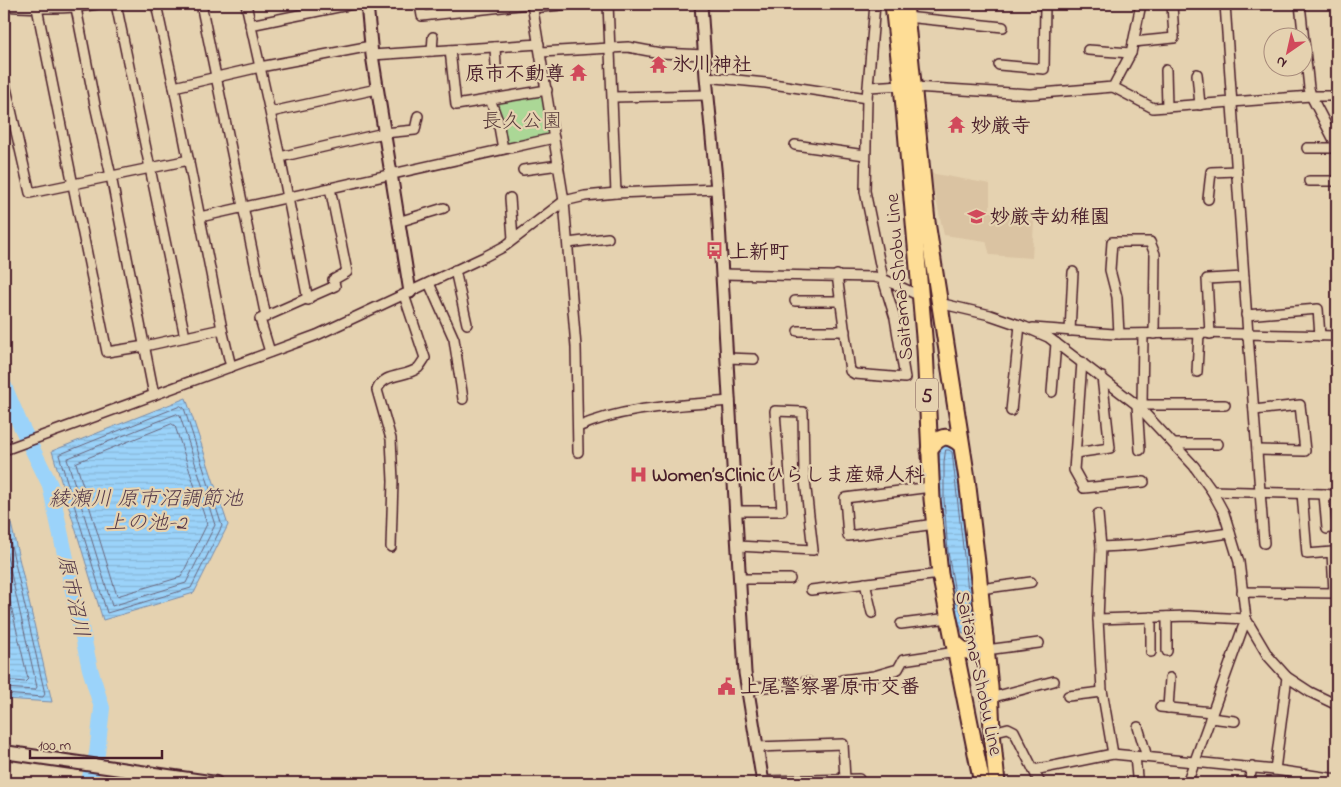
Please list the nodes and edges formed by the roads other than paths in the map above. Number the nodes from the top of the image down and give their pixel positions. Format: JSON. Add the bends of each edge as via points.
{"nodes":[{"id":1,"x":97,"y":4,"type":"edge"},
{"id":2,"x":116,"y":4,"type":"edge"},
{"id":3,"x":156,"y":4,"type":"edge"},
{"id":4,"x":202,"y":4,"type":"edge"},
{"id":5,"x":246,"y":4,"type":"edge"},
{"id":6,"x":353,"y":4,"type":"edge"},
{"id":7,"x":367,"y":4,"type":"edge"},
{"id":8,"x":420,"y":4,"type":"edge"},
{"id":9,"x":570,"y":4,"type":"edge"},
{"id":10,"x":608,"y":4,"type":"edge"},
{"id":11,"x":702,"y":4,"type":"edge"},
{"id":12,"x":876,"y":4,"type":"edge"},
{"id":13,"x":893,"y":4,"type":"edge"},
{"id":14,"x":1045,"y":4,"type":"edge"},
{"id":15,"x":1141,"y":4,"type":"edge"},
{"id":16,"x":1172,"y":4,"type":"edge"},
{"id":17,"x":1225,"y":4,"type":"edge"},
{"id":18,"x":1300,"y":4,"type":"edge"},
{"id":19,"x":531,"y":5,"type":"edge"},
{"id":20,"x":4,"y":6,"type":"edge"},
{"id":21,"x":37,"y":8,"type":"junction"},
{"id":22,"x":76,"y":8,"type":"junction"},
{"id":23,"x":906,"y":11,"type":"edge"},
{"id":24,"x":250,"y":24,"type":"junction"},
{"id":25,"x":1003,"y":27,"type":"dead end"},
{"id":26,"x":433,"y":37,"type":"dead end"},
{"id":27,"x":1133,"y":42,"type":"junction"},
{"id":28,"x":495,"y":47,"type":"junction"},
{"id":29,"x":540,"y":48,"type":"junction"},
{"id":30,"x":611,"y":48,"type":"junction"},
{"id":31,"x":371,"y":50,"type":"junction"},
{"id":32,"x":450,"y":50,"type":"junction"},
{"id":33,"x":1088,"y":50,"type":"dead end"},
{"id":34,"x":432,"y":51,"type":"junction"},
{"id":35,"x":1131,"y":52,"type":"junction"},
{"id":36,"x":704,"y":55,"type":"junction"},
{"id":37,"x":999,"y":65,"type":"dead end"},
{"id":38,"x":496,"y":66,"type":"dead end"},
{"id":39,"x":260,"y":67,"type":"junction"},
{"id":40,"x":1166,"y":70,"type":"dead end"},
{"id":41,"x":1197,"y":74,"type":"dead end"},
{"id":42,"x":216,"y":77,"type":"junction"},
{"id":43,"x":706,"y":77,"type":"junction"},
{"id":44,"x":4,"y":79,"type":"edge"},
{"id":45,"x":908,"y":86,"type":"junction"},
{"id":46,"x":174,"y":87,"type":"junction"},
{"id":47,"x":868,"y":87,"type":"junction"},
{"id":48,"x":1113,"y":87,"type":"junction"},
{"id":49,"x":377,"y":89,"type":"junction"},
{"id":50,"x":546,"y":90,"type":"junction"},
{"id":51,"x":708,"y":95,"type":"junction"},
{"id":52,"x":1311,"y":96,"type":"junction"},
{"id":53,"x":1337,"y":96,"type":"edge"},
{"id":54,"x":613,"y":97,"type":"junction"},
{"id":55,"x":867,"y":98,"type":"junction"},
{"id":56,"x":490,"y":99,"type":"junction"},
{"id":57,"x":1232,"y":103,"type":"junction"},
{"id":58,"x":1200,"y":105,"type":"junction"},
{"id":59,"x":1167,"y":107,"type":"junction"},
{"id":60,"x":271,"y":112,"type":"junction"},
{"id":61,"x":8,"y":113,"type":"edge"},
{"id":62,"x":418,"y":116,"type":"dead end"},
{"id":63,"x":384,"y":133,"type":"junction"},
{"id":64,"x":554,"y":138,"type":"junction"},
{"id":65,"x":794,"y":145,"type":"dead end"},
{"id":66,"x":1337,"y":147,"type":"edge"},
{"id":67,"x":1307,"y":148,"type":"dead end"},
{"id":68,"x":503,"y":149,"type":"junction"},
{"id":69,"x":865,"y":155,"type":"junction"},
{"id":70,"x":280,"y":157,"type":"junction"},
{"id":71,"x":189,"y":160,"type":"junction"},
{"id":72,"x":558,"y":164,"type":"junction"},
{"id":73,"x":149,"y":168,"type":"junction"},
{"id":74,"x":523,"y":170,"type":"dead end"},
{"id":75,"x":1236,"y":171,"type":"junction"},
{"id":76,"x":390,"y":174,"type":"junction"},
{"id":77,"x":111,"y":176,"type":"junction"},
{"id":78,"x":1309,"y":181,"type":"dead end"},
{"id":79,"x":1337,"y":181,"type":"edge"},
{"id":80,"x":72,"y":184,"type":"junction"},
{"id":81,"x":330,"y":188,"type":"junction"},
{"id":82,"x":717,"y":189,"type":"junction"},
{"id":83,"x":616,"y":193,"type":"junction"},
{"id":84,"x":288,"y":197,"type":"junction"},
{"id":85,"x":510,"y":198,"type":"dead end"},
{"id":86,"x":1208,"y":199,"type":"dead end"},
{"id":87,"x":564,"y":201,"type":"junction"},
{"id":88,"x":243,"y":206,"type":"junction"},
{"id":89,"x":444,"y":208,"type":"dead end"},
{"id":90,"x":200,"y":217,"type":"junction"},
{"id":91,"x":398,"y":222,"type":"junction"},
{"id":92,"x":608,"y":238,"type":"dead end"},
{"id":93,"x":513,"y":239,"type":"junction"},
{"id":94,"x":568,"y":243,"type":"junction"},
{"id":95,"x":455,"y":270,"type":"junction"},
{"id":96,"x":1073,"y":272,"type":"dead end"},
{"id":97,"x":722,"y":274,"type":"junction"},
{"id":98,"x":837,"y":275,"type":"junction"},
{"id":99,"x":1244,"y":277,"type":"junction"},
{"id":100,"x":883,"y":279,"type":"junction"},
{"id":101,"x":429,"y":283,"type":"junction"},
{"id":102,"x":407,"y":293,"type":"junction"},
{"id":103,"x":920,"y":296,"type":"junction"},
{"id":104,"x":308,"y":300,"type":"junction"},
{"id":105,"x":795,"y":301,"type":"dead end"},
{"id":106,"x":840,"y":301,"type":"junction"},
{"id":107,"x":939,"y":303,"type":"junction"},
{"id":108,"x":1246,"y":315,"type":"junction"},
{"id":109,"x":266,"y":317,"type":"junction"},
{"id":110,"x":467,"y":324,"type":"dead end"},
{"id":111,"x":1023,"y":326,"type":"junction"},
{"id":112,"x":222,"y":329,"type":"junction"},
{"id":113,"x":798,"y":331,"type":"dead end"},
{"id":114,"x":844,"y":331,"type":"junction"},
{"id":115,"x":1070,"y":331,"type":"junction"},
{"id":116,"x":1199,"y":333,"type":"junction"},
{"id":117,"x":1119,"y":334,"type":"junction"},
{"id":118,"x":1143,"y":334,"type":"junction"},
{"id":119,"x":1154,"y":334,"type":"junction"},
{"id":120,"x":1210,"y":334,"type":"junction"},
{"id":121,"x":1248,"y":335,"type":"junction"},
{"id":122,"x":1320,"y":336,"type":"junction"},
{"id":123,"x":1337,"y":336,"type":"edge"},
{"id":124,"x":185,"y":337,"type":"junction"},
{"id":125,"x":1056,"y":343,"type":"junction"},
{"id":126,"x":145,"y":346,"type":"junction"},
{"id":127,"x":270,"y":352,"type":"junction"},
{"id":128,"x":727,"y":358,"type":"junction"},
{"id":129,"x":754,"y":360,"type":"dead end"},
{"id":130,"x":1082,"y":362,"type":"junction"},
{"id":131,"x":231,"y":367,"type":"junction"},
{"id":132,"x":1197,"y":372,"type":"dead end"},
{"id":133,"x":1102,"y":378,"type":"junction"},
{"id":134,"x":1052,"y":392,"type":"dead end"},
{"id":135,"x":154,"y":395,"type":"junction"},
{"id":136,"x":463,"y":399,"type":"dead end"},
{"id":137,"x":730,"y":401,"type":"junction"},
{"id":138,"x":1140,"y":405,"type":"junction"},
{"id":139,"x":1225,"y":405,"type":"dead end"},
{"id":140,"x":1254,"y":410,"type":"junction"},
{"id":141,"x":1011,"y":411,"type":"dead end"},
{"id":142,"x":578,"y":427,"type":"junction"},
{"id":143,"x":960,"y":444,"type":"junction"},
{"id":144,"x":1175,"y":444,"type":"junction"},
{"id":145,"x":1218,"y":444,"type":"dead end"},
{"id":146,"x":4,"y":450,"type":"edge"},
{"id":147,"x":929,"y":450,"type":"junction"},
{"id":148,"x":1140,"y":450,"type":"dead end"},
{"id":149,"x":1257,"y":450,"type":"junction"},
{"id":150,"x":578,"y":452,"type":"dead end"},
{"id":151,"x":1076,"y":453,"type":"junction"},
{"id":152,"x":1144,"y":482,"type":"dead end"},
{"id":153,"x":931,"y":488,"type":"junction"},
{"id":154,"x":1212,"y":491,"type":"junction"},
{"id":155,"x":1260,"y":492,"type":"junction"},
{"id":156,"x":1302,"y":493,"type":"junction"},
{"id":157,"x":1324,"y":494,"type":"junction"},
{"id":158,"x":1337,"y":496,"type":"edge"},
{"id":159,"x":736,"y":511,"type":"junction"},
{"id":160,"x":1098,"y":514,"type":"dead end"},
{"id":161,"x":934,"y":524,"type":"junction"},
{"id":162,"x":1327,"y":529,"type":"dead end"},
{"id":163,"x":1230,"y":533,"type":"junction"},
{"id":164,"x":1264,"y":543,"type":"dead end"},
{"id":165,"x":738,"y":546,"type":"junction"},
{"id":166,"x":391,"y":547,"type":"dead end"},
{"id":167,"x":1101,"y":547,"type":"junction"},
{"id":168,"x":940,"y":574,"type":"junction"},
{"id":169,"x":790,"y":578,"type":"dead end"},
{"id":170,"x":740,"y":579,"type":"junction"},
{"id":171,"x":1031,"y":582,"type":"dead end"},
{"id":172,"x":865,"y":583,"type":"junction"},
{"id":173,"x":980,"y":589,"type":"junction"},
{"id":174,"x":811,"y":590,"type":"dead end"},
{"id":175,"x":1242,"y":592,"type":"junction"},
{"id":176,"x":1336,"y":593,"type":"edge"},
{"id":177,"x":872,"y":613,"type":"dead end"},
{"id":178,"x":1167,"y":616,"type":"junction"},
{"id":179,"x":1151,"y":617,"type":"junction"},
{"id":180,"x":948,"y":618,"type":"junction"},
{"id":181,"x":1098,"y":619,"type":"junction"},
{"id":182,"x":1246,"y":619,"type":"junction"},
{"id":183,"x":901,"y":624,"type":"dead end"},
{"id":184,"x":1039,"y":643,"type":"dead end"},
{"id":185,"x":986,"y":644,"type":"junction"},
{"id":186,"x":955,"y":647,"type":"junction"},
{"id":187,"x":1167,"y":651,"type":"dead end"},
{"id":188,"x":1150,"y":652,"type":"dead end"},
{"id":189,"x":1170,"y":678,"type":"dead end"},
{"id":190,"x":1287,"y":678,"type":"junction"},
{"id":191,"x":842,"y":680,"type":"dead end"},
{"id":192,"x":1054,"y":681,"type":"dead end"},
{"id":193,"x":808,"y":682,"type":"dead end"},
{"id":194,"x":748,"y":689,"type":"junction"},
{"id":195,"x":1102,"y":692,"type":"junction"},
{"id":196,"x":1068,"y":696,"type":"dead end"},
{"id":197,"x":990,"y":698,"type":"junction"},
{"id":198,"x":1337,"y":705,"type":"edge"},
{"id":199,"x":1211,"y":715,"type":"junction"},
{"id":200,"x":1235,"y":721,"type":"dead end"},
{"id":201,"x":1138,"y":727,"type":"dead end"},
{"id":202,"x":992,"y":732,"type":"junction"},
{"id":203,"x":757,"y":747,"type":"junction"},
{"id":204,"x":4,"y":752,"type":"edge"},
{"id":205,"x":1113,"y":754,"type":"junction"},
{"id":206,"x":1135,"y":756,"type":"junction"},
{"id":207,"x":1147,"y":757,"type":"junction"},
{"id":208,"x":1194,"y":762,"type":"junction"},
{"id":209,"x":1252,"y":768,"type":"junction"},
{"id":210,"x":1034,"y":770,"type":"junction"},
{"id":211,"x":1275,"y":770,"type":"junction"},
{"id":212,"x":1136,"y":777,"type":"dead end"},
{"id":213,"x":845,"y":779,"type":"junction"},
{"id":214,"x":859,"y":779,"type":"dead end"},
{"id":215,"x":1297,"y":779,"type":"edge"},
{"id":216,"x":1337,"y":779,"type":"edge"},
{"id":217,"x":1314,"y":780,"type":"edge"},
{"id":218,"x":763,"y":782,"type":"edge"},
{"id":219,"x":216,"y":783,"type":"edge"},
{"id":220,"x":982,"y":783,"type":"edge"},
{"id":221,"x":997,"y":783,"type":"edge"},
{"id":222,"x":1040,"y":783,"type":"edge"},
{"id":223,"x":1187,"y":783,"type":"edge"},
{"id":224,"x":1249,"y":783,"type":"edge"}],
"edges":[{"from":1,"to":22,"type":"street"},
{"from":2,"to":73,"type":"street"},
{"from":3,"to":46,"type":"street"},
{"from":4,"to":42,"type":"street"},
{"from":5,"to":24,"type":"street"},
{"from":6,"to":24,"type":"street"},
{"from":7,"to":31,"type":"street"},
{"from":8,"to":19,"type":"street","via":[[422,16]]},
{"from":9,"to":19,"type":"street"},
{"from":10,"to":30,"type":"street"},
{"from":11,"to":36,"type":"street"},
{"from":12,"to":47,"type":"street"},
{"from":13,"to":45,"type":"main road","name":"Saitama-Shobu Line","number":"5"},
{"from":14,"to":37,"type":"street","via":[[1044,69]]},
{"from":15,"to":27,"type":"street"},
{"from":16,"to":27,"type":"street","via":[[1174,38]]},
{"from":17,"to":57,"type":"street"},
{"from":18,"to":52,"type":"street"},
{"from":19,"to":29,"type":"street"},
{"from":20,"to":21,"type":"street"},
{"from":21,"to":22,"type":"street"},
{"from":21,"to":80,"type":"street"},
{"from":22,"to":77,"type":"street"},
{"from":23,"to":25,"type":"street"},
{"from":23,"to":45,"type":"main road","name":"Saitama-Shobu Line","number":"5"},
{"from":24,"to":39,"type":"street"},
{"from":26,"to":34,"type":"street"},
{"from":27,"to":35,"type":"street"},
{"from":28,"to":29,"type":"street"},
{"from":28,"to":32,"type":"street"},
{"from":28,"to":38,"type":"street"},
{"from":29,"to":30,"type":"street"},
{"from":29,"to":50,"type":"street"},
{"from":30,"to":36,"type":"street"},
{"from":30,"to":54,"type":"street"},
{"from":31,"to":34,"type":"street"},
{"from":31,"to":39,"type":"street"},
{"from":31,"to":49,"type":"street"},
{"from":32,"to":34,"type":"street"},
{"from":32,"to":56,"type":"street","via":[[456,105]]},
{"from":33,"to":35,"type":"street"},
{"from":35,"to":48,"type":"street"},
{"from":36,"to":43,"type":"street"},
{"from":39,"to":42,"type":"street"},
{"from":39,"to":60,"type":"street"},
{"from":40,"to":59,"type":"street"},
{"from":41,"to":58,"type":"street"},
{"from":42,"to":46,"type":"street"},
{"from":42,"to":88,"type":"street"},
{"from":43,"to":51,"type":"street"},
{"from":43,"to":55,"type":"street"},
{"from":44,"to":61,"type":"street"},
{"from":45,"to":47,"type":"street"},
{"from":45,"to":48,"type":"street","via":[[1030,94]]},
{"from":45,"to":103,"type":"main road","name":"Saitama-Shobu Line","number":"5"},
{"from":45,"to":107,"type":"main road","name":"Saitama-Shobu Line","number":"5"},
{"from":46,"to":71,"type":"street"},
{"from":47,"to":55,"type":"street"},
{"from":48,"to":59,"type":"street","via":[[1153,108]]},
{"from":49,"to":60,"type":"street"},
{"from":49,"to":63,"type":"street"},
{"from":50,"to":56,"type":"street"},
{"from":50,"to":64,"type":"street"},
{"from":51,"to":54,"type":"street"},
{"from":51,"to":82,"type":"street"},
{"from":52,"to":53,"type":"street"},
{"from":52,"to":57,"type":"street"},
{"from":52,"to":66,"type":"street"},
{"from":54,"to":83,"type":"street"},
{"from":55,"to":69,"type":"street"},
{"from":56,"to":68,"type":"street"},
{"from":57,"to":58,"type":"street"},
{"from":57,"to":75,"type":"street"},
{"from":58,"to":59,"type":"street"},
{"from":60,"to":70,"type":"street"},
{"from":61,"to":80,"type":"street","via":[[30,193]]},
{"from":62,"to":63,"type":"street","via":[[415,130]]},
{"from":63,"to":70,"type":"street"},
{"from":63,"to":76,"type":"street"},
{"from":64,"to":68,"type":"street"},
{"from":64,"to":72,"type":"street"},
{"from":65,"to":69,"type":"street"},
{"from":66,"to":67,"type":"street"},
{"from":68,"to":76,"type":"street"},
{"from":69,"to":100,"type":"street","via":[[865,191]]},
{"from":70,"to":84,"type":"street"},
{"from":71,"to":73,"type":"street"},
{"from":71,"to":90,"type":"street"},
{"from":72,"to":74,"type":"street"},
{"from":72,"to":87,"type":"street"},
{"from":73,"to":77,"type":"street"},
{"from":73,"to":124,"type":"street"},
{"from":75,"to":86,"type":"street","via":[[1211,172]]},
{"from":75,"to":99,"type":"street"},
{"from":76,"to":81,"type":"street"},
{"from":76,"to":91,"type":"street"},
{"from":77,"to":80,"type":"street"},
{"from":77,"to":126,"type":"street"},
{"from":78,"to":79,"type":"street"},
{"from":80,"to":126,"type":"street","via":[[108,352]]},
{"from":81,"to":84,"type":"street"},
{"from":81,"to":104,"type":"street","via":[[347,272],[333,280],[335,286]]},
{"from":82,"to":83,"type":"street"},
{"from":82,"to":97,"type":"street"},
{"from":83,"to":87,"type":"street"},
{"from":84,"to":88,"type":"street"},
{"from":84,"to":104,"type":"street"},
{"from":85,"to":93,"type":"street"},
{"from":87,"to":93,"type":"street"},
{"from":87,"to":94,"type":"street"},
{"from":88,"to":90,"type":"street"},
{"from":88,"to":109,"type":"street"},
{"from":89,"to":91,"type":"street"},
{"from":90,"to":112,"type":"street"},
{"from":91,"to":102,"type":"street"},
{"from":92,"to":94,"type":"street"},
{"from":93,"to":95,"type":"street","via":[[484,258]]},
{"from":94,"to":142,"type":"street"},
{"from":95,"to":101,"type":"street"},
{"from":95,"to":110,"type":"street"},
{"from":96,"to":115,"type":"street"},
{"from":97,"to":98,"type":"street"},
{"from":97,"to":128,"type":"street"},
{"from":98,"to":100,"type":"street"},
{"from":98,"to":106,"type":"street"},
{"from":99,"to":108,"type":"street"},
{"from":99,"to":120,"type":"street","via":[[1207,279]]},
{"from":100,"to":103,"type":"street"},
{"from":100,"to":114,"type":"street","via":[[896,318],[905,378],[850,371]]},
{"from":101,"to":102,"type":"street"},
{"from":101,"to":136,"type":"street","via":[[454,338]]},
{"from":102,"to":127,"type":"street"},
{"from":102,"to":166,"type":"street","via":[[425,358],[418,368],[384,380],[377,390],[390,439],[393,481]]},
{"from":103,"to":147,"type":"main road","name":"Saitama-Shobu Line","number":"5"},
{"from":104,"to":109,"type":"street"},
{"from":105,"to":106,"type":"street"},
{"from":106,"to":114,"type":"street"},
{"from":107,"to":111,"type":"street"},
{"from":107,"to":143,"type":"main road","name":"Saitama-Shobu Line","number":"5"},
{"from":108,"to":121,"type":"street"},
{"from":108,"to":122,"type":"street","via":[[1318,309]]},
{"from":109,"to":127,"type":"street","via":[[260,319]]},
{"from":111,"to":115,"type":"street"},
{"from":111,"to":125,"type":"street"},
{"from":111,"to":141,"type":"street"},
{"from":112,"to":124,"type":"street"},
{"from":112,"to":131,"type":"street"},
{"from":113,"to":114,"type":"street"},
{"from":115,"to":117,"type":"street"},
{"from":116,"to":119,"type":"street"},
{"from":116,"to":120,"type":"street"},
{"from":116,"to":132,"type":"street"},
{"from":117,"to":118,"type":"street"},
{"from":117,"to":119,"type":"street","via":[[1117,297],[1110,270],[1112,242],[1150,242],[1155,254]]},
{"from":118,"to":119,"type":"street"},
{"from":118,"to":138,"type":"street"},
{"from":120,"to":121,"type":"street"},
{"from":121,"to":122,"type":"street"},
{"from":121,"to":140,"type":"street"},
{"from":122,"to":123,"type":"street"},
{"from":124,"to":126,"type":"street"},
{"from":125,"to":130,"type":"street"},
{"from":125,"to":134,"type":"street"},
{"from":126,"to":135,"type":"street"},
{"from":127,"to":131,"type":"street"},
{"from":128,"to":129,"type":"street"},
{"from":128,"to":137,"type":"street"},
{"from":130,"to":133,"type":"street"},
{"from":130,"to":151,"type":"street"},
{"from":131,"to":135,"type":"street"},
{"from":133,"to":138,"type":"street"},
{"from":133,"to":151,"type":"street","via":[[1110,448]]},
{"from":135,"to":146,"type":"street"},
{"from":137,"to":142,"type":"street","via":[[627,411]]},
{"from":137,"to":159,"type":"street"},
{"from":138,"to":139,"type":"street"},
{"from":138,"to":144,"type":"street"},
{"from":138,"to":148,"type":"street"},
{"from":140,"to":149,"type":"street"},
{"from":140,"to":149,"type":"street","via":[[1300,405],[1305,451]]},
{"from":142,"to":150,"type":"street"},
{"from":143,"to":147,"type":"main road","number":"5","via":[[946,437],[937,439]]},
{"from":143,"to":173,"type":"main road","name":"Saitama-Shobu Line","number":"5"},
{"from":144,"to":145,"type":"street"},
{"from":144,"to":154,"type":"street"},
{"from":147,"to":153,"type":"main road","name":"Saitama-Shobu Line","number":"5"},
{"from":149,"to":155,"type":"street"},
{"from":151,"to":152,"type":"street","via":[[1074,470],[1084,488]]},
{"from":153,"to":161,"type":"main road","name":"Saitama-Shobu Line","number":"5"},
{"from":153,"to":161,"type":"street","via":[[844,498],[848,536]]},
{"from":154,"to":155,"type":"street"},
{"from":154,"to":163,"type":"street"},
{"from":155,"to":156,"type":"street"},
{"from":155,"to":164,"type":"street"},
{"from":156,"to":157,"type":"street"},
{"from":156,"to":176,"type":"street","via":[[1307,554],[1332,552]]},
{"from":157,"to":158,"type":"street"},
{"from":157,"to":162,"type":"street"},
{"from":159,"to":165,"type":"street"},
{"from":159,"to":165,"type":"street","via":[[782,511],[775,411],[803,412],[804,472],[813,550]]},
{"from":160,"to":167,"type":"street"},
{"from":161,"to":168,"type":"main road","name":"Saitama-Shobu Line","number":"5"},
{"from":163,"to":167,"type":"street"},
{"from":163,"to":175,"type":"street"},
{"from":165,"to":170,"type":"street"},
{"from":167,"to":181,"type":"street"},
{"from":168,"to":172,"type":"street"},
{"from":168,"to":180,"type":"main road","name":"Saitama-Shobu Line","number":"5"},
{"from":169,"to":170,"type":"street"},
{"from":170,"to":194,"type":"street"},
{"from":171,"to":173,"type":"street"},
{"from":172,"to":174,"type":"street"},
{"from":172,"to":177,"type":"street"},
{"from":173,"to":185,"type":"main road","name":"Saitama-Shobu Line","number":"5"},
{"from":175,"to":176,"type":"street"},
{"from":175,"to":182,"type":"street"},
{"from":178,"to":179,"type":"street"},
{"from":178,"to":182,"type":"street"},
{"from":178,"to":187,"type":"street"},
{"from":179,"to":181,"type":"street"},
{"from":179,"to":188,"type":"street"},
{"from":180,"to":183,"type":"street"},
{"from":180,"to":186,"type":"main road","name":"Saitama-Shobu Line","number":"5"},
{"from":181,"to":195,"type":"street"},
{"from":182,"to":190,"type":"street","via":[[1268,656]]},
{"from":182,"to":199,"type":"street"},
{"from":184,"to":185,"type":"street"},
{"from":185,"to":186,"type":"main road","via":[[967,652]]},
{"from":185,"to":197,"type":"main road","name":"Saitama-Shobu Line","number":"5"},
{"from":186,"to":191,"type":"street","via":[[903,660],[898,669]]},
{"from":186,"to":220,"type":"main road","name":"Saitama-Shobu Line","number":"5"},
{"from":189,"to":199,"type":"street","via":[[1164,708]]},
{"from":190,"to":198,"type":"street"},
{"from":190,"to":211,"type":"street"},
{"from":192,"to":197,"type":"street"},
{"from":193,"to":194,"type":"street"},
{"from":194,"to":203,"type":"street"},
{"from":195,"to":196,"type":"street"},
{"from":195,"to":205,"type":"street"},
{"from":197,"to":202,"type":"main road","name":"Saitama-Shobu Line","number":"5"},
{"from":199,"to":200,"type":"street"},
{"from":199,"to":208,"type":"street"},
{"from":201,"to":207,"type":"street"},
{"from":202,"to":210,"type":"street","via":[[1008,728],[1014,732]]},
{"from":202,"to":221,"type":"main road","name":"Saitama-Shobu Line","number":"5"},
{"from":203,"to":213,"type":"street","via":[[843,744]]},
{"from":203,"to":218,"type":"street"},
{"from":204,"to":219,"type":"main road"},
{"from":205,"to":206,"type":"street"},
{"from":205,"to":210,"type":"street"},
{"from":206,"to":207,"type":"street"},
{"from":206,"to":212,"type":"street"},
{"from":207,"to":208,"type":"street"},
{"from":208,"to":209,"type":"street"},
{"from":208,"to":223,"type":"street"},
{"from":209,"to":211,"type":"street"},
{"from":209,"to":224,"type":"street"},
{"from":210,"to":222,"type":"street"},
{"from":211,"to":215,"type":"street"},
{"from":213,"to":214,"type":"street"},
{"from":213,"to":218,"type":"street"},
{"from":215,"to":217,"type":"street"},
{"from":216,"to":217,"type":"street"}]}
